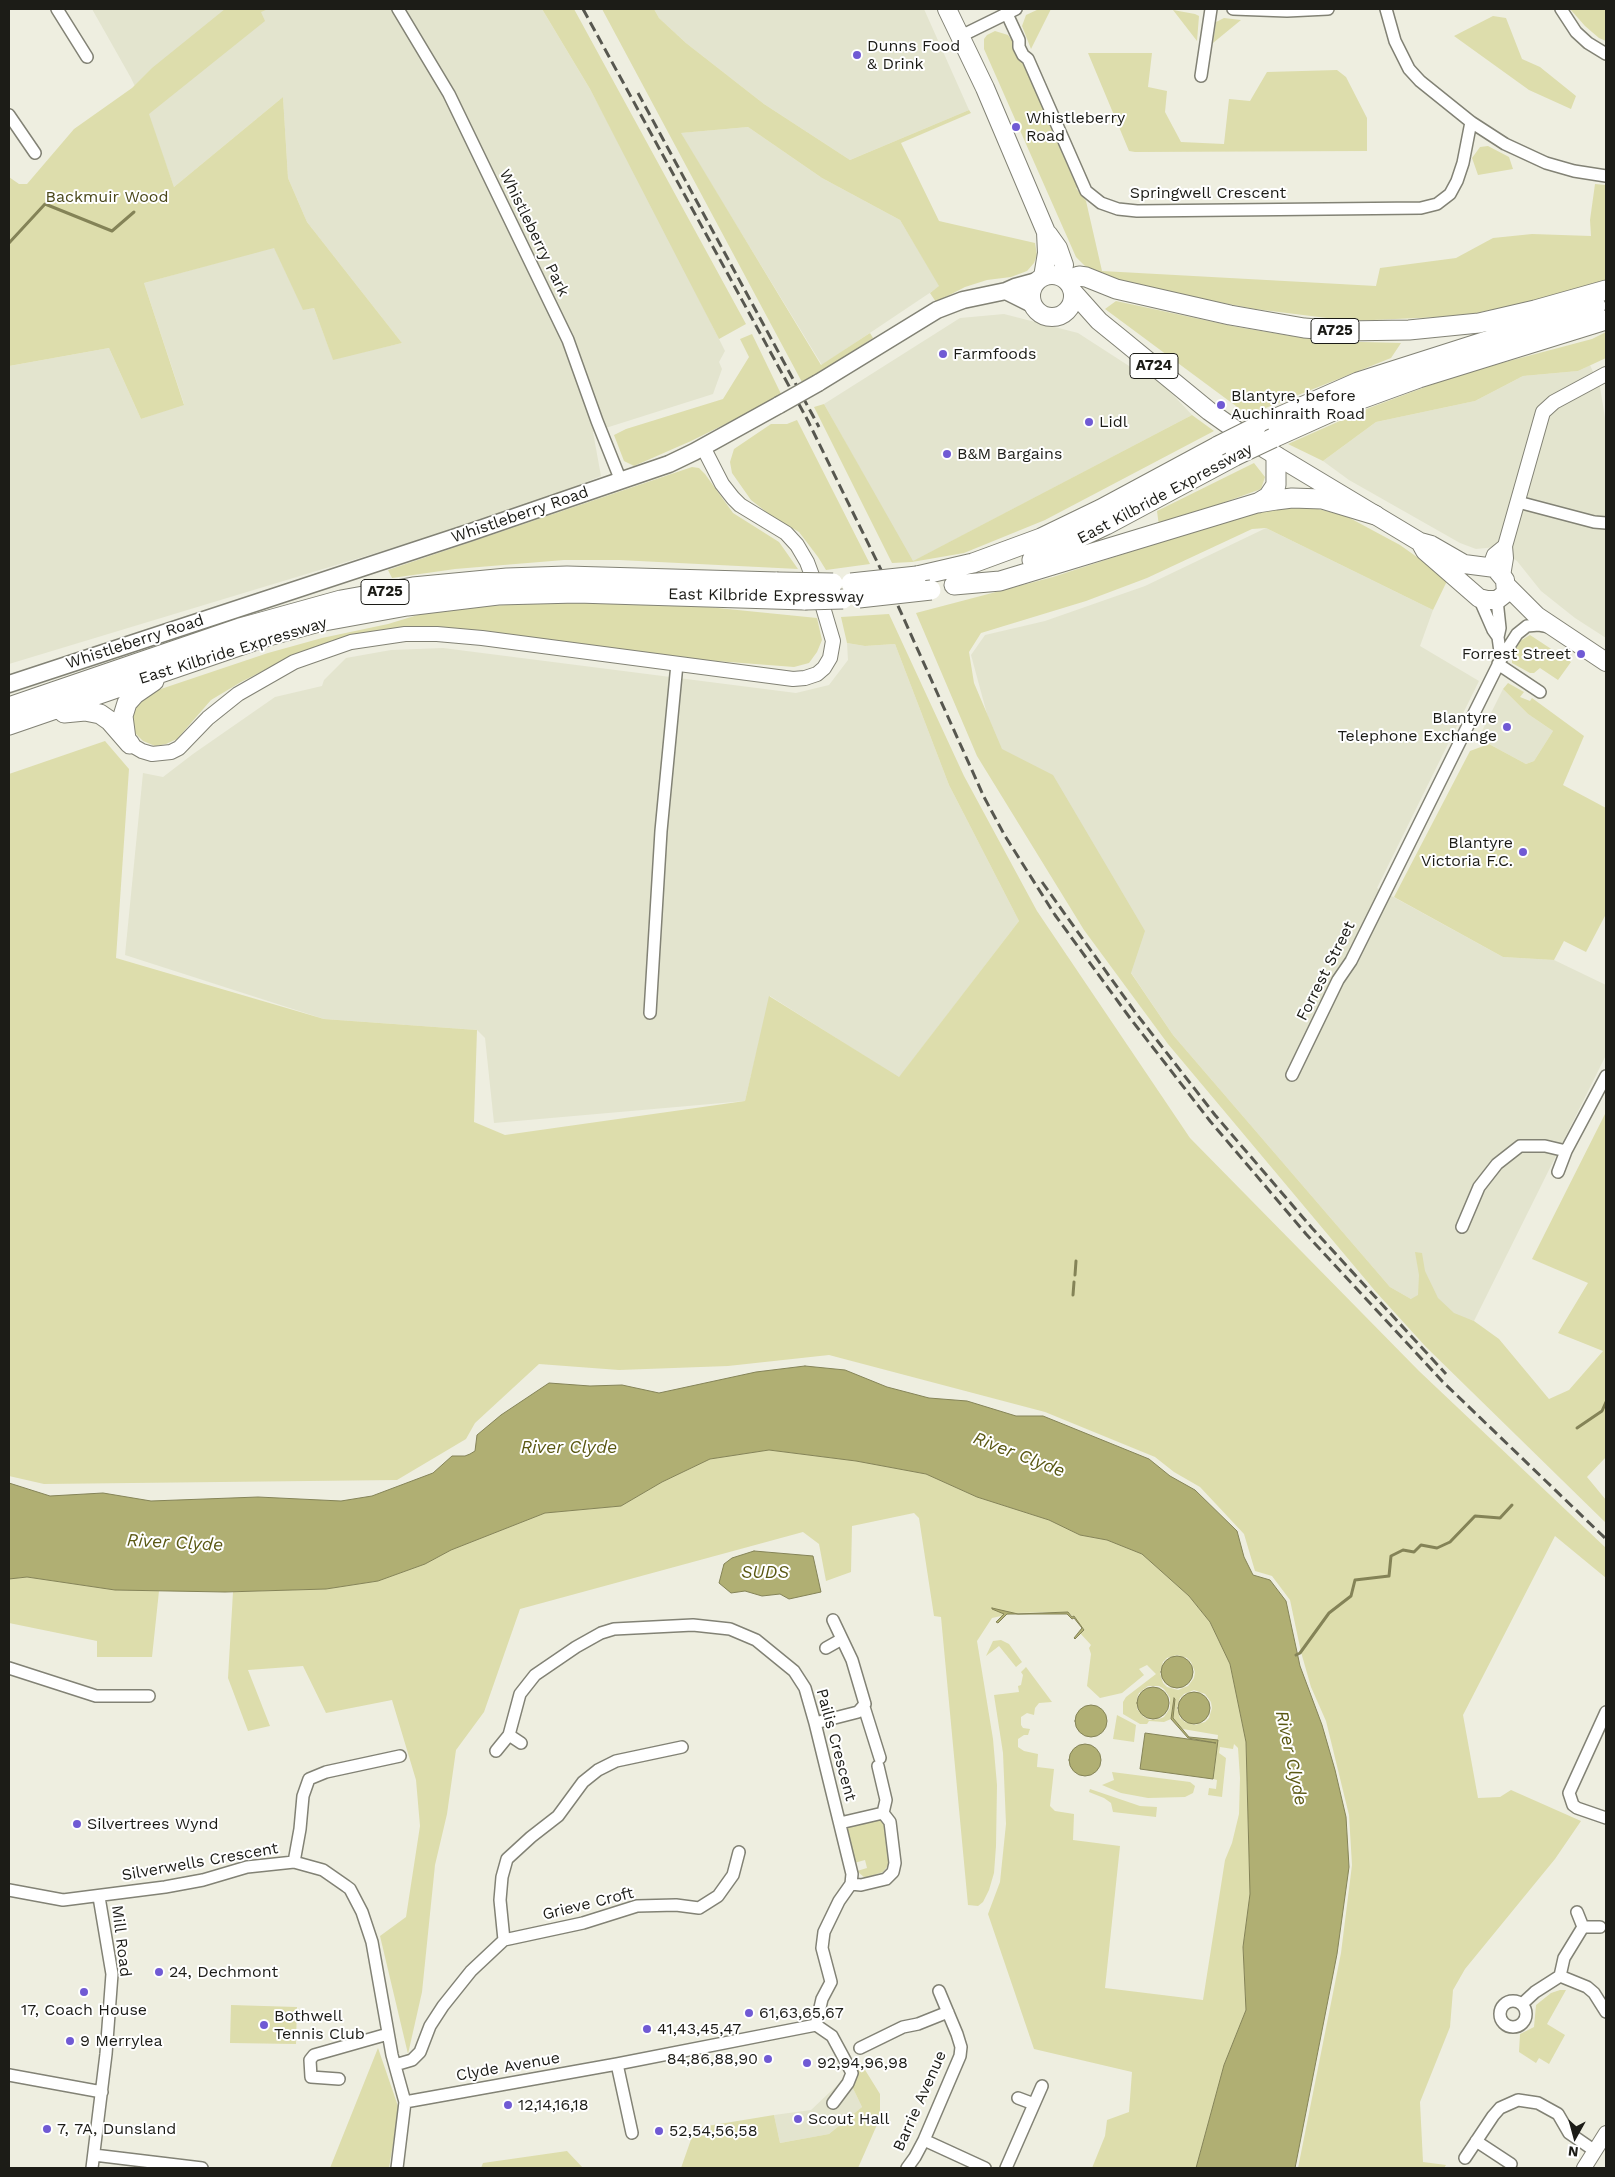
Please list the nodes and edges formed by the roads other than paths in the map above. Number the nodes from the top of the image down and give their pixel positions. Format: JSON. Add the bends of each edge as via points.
{"nodes":[{"id":1,"x":57,"y":9,"type":"edge"},
{"id":2,"x":398,"y":9,"type":"edge"},
{"id":3,"x":947,"y":9,"type":"edge"},
{"id":4,"x":1211,"y":9,"type":"edge"},
{"id":5,"x":1233,"y":9,"type":"edge"},
{"id":6,"x":1328,"y":9,"type":"edge"},
{"id":7,"x":1386,"y":9,"type":"edge"},
{"id":8,"x":1561,"y":9,"type":"edge"},
{"id":9,"x":1012,"y":11,"type":"edge"},
{"id":10,"x":961,"y":36,"type":"junction"},
{"id":11,"x":1606,"y":54,"type":"edge"},
{"id":12,"x":87,"y":58,"type":"dead end"},
{"id":13,"x":1201,"y":76,"type":"dead end"},
{"id":14,"x":9,"y":115,"type":"edge"},
{"id":15,"x":1471,"y":122,"type":"junction"},
{"id":16,"x":35,"y":154,"type":"dead end"},
{"id":17,"x":1606,"y":176,"type":"edge"},
{"id":18,"x":1046,"y":232,"type":"junction"},
{"id":19,"x":1040,"y":279,"type":"junction"},
{"id":20,"x":1067,"y":283,"type":"junction"},
{"id":21,"x":1606,"y":290,"type":"edge"},
{"id":22,"x":1006,"y":291,"type":"junction"},
{"id":23,"x":1606,"y":302,"type":"edge"},
{"id":24,"x":1032,"y":304,"type":"junction"},
{"id":25,"x":1062,"y":315,"type":"junction"},
{"id":26,"x":1606,"y":320,"type":"edge"},
{"id":27,"x":1100,"y":321,"type":"junction"},
{"id":28,"x":1606,"y":374,"type":"edge"},
{"id":29,"x":703,"y":447,"type":"junction"},
{"id":30,"x":1275,"y":447,"type":"junction"},
{"id":31,"x":621,"y":481,"type":"junction"},
{"id":32,"x":1518,"y":502,"type":"junction"},
{"id":33,"x":1257,"y":503,"type":"junction"},
{"id":34,"x":1375,"y":515,"type":"junction"},
{"id":35,"x":1606,"y":522,"type":"edge"},
{"id":36,"x":1420,"y":542,"type":"junction"},
{"id":37,"x":1497,"y":582,"type":"junction"},
{"id":38,"x":954,"y":585,"type":"junction"},
{"id":39,"x":846,"y":591,"type":"junction"},
{"id":40,"x":1476,"y":595,"type":"junction"},
{"id":41,"x":1556,"y":628,"type":"junction"},
{"id":42,"x":1498,"y":637,"type":"junction"},
{"id":43,"x":1499,"y":662,"type":"junction"},
{"id":44,"x":1606,"y":662,"type":"edge"},
{"id":45,"x":677,"y":664,"type":"junction"},
{"id":46,"x":166,"y":671,"type":"junction"},
{"id":47,"x":9,"y":684,"type":"edge"},
{"id":48,"x":1540,"y":692,"type":"dead end"},
{"id":49,"x":9,"y":707,"type":"edge"},
{"id":50,"x":49,"y":711,"type":"junction"},
{"id":51,"x":9,"y":725,"type":"edge"},
{"id":52,"x":128,"y":741,"type":"junction"},
{"id":53,"x":650,"y":1013,"type":"dead end"},
{"id":54,"x":1292,"y":1075,"type":"dead end"},
{"id":55,"x":1606,"y":1076,"type":"edge"},
{"id":56,"x":1566,"y":1151,"type":"junction"},
{"id":57,"x":1558,"y":1172,"type":"dead end"},
{"id":58,"x":1462,"y":1227,"type":"dead end"},
{"id":59,"x":833,"y":1620,"type":"dead end"},
{"id":60,"x":842,"y":1639,"type":"junction"},
{"id":61,"x":826,"y":1648,"type":"dead end"},
{"id":62,"x":9,"y":1668,"type":"edge"},
{"id":63,"x":149,"y":1696,"type":"dead end"},
{"id":64,"x":864,"y":1708,"type":"junction"},
{"id":65,"x":1606,"y":1712,"type":"edge"},
{"id":66,"x":815,"y":1723,"type":"junction"},
{"id":67,"x":508,"y":1735,"type":"junction"},
{"id":68,"x":521,"y":1743,"type":"dead end"},
{"id":69,"x":682,"y":1747,"type":"dead end"},
{"id":70,"x":496,"y":1751,"type":"dead end"},
{"id":71,"x":400,"y":1756,"type":"dead end"},
{"id":72,"x":883,"y":1812,"type":"junction"},
{"id":73,"x":1606,"y":1818,"type":"edge"},
{"id":74,"x":840,"y":1822,"type":"junction"},
{"id":75,"x":739,"y":1852,"type":"dead end"},
{"id":76,"x":294,"y":1862,"type":"junction"},
{"id":77,"x":851,"y":1884,"type":"junction"},
{"id":78,"x":9,"y":1890,"type":"edge"},
{"id":79,"x":99,"y":1896,"type":"junction"},
{"id":80,"x":1577,"y":1912,"type":"dead end"},
{"id":81,"x":1583,"y":1927,"type":"junction"},
{"id":82,"x":1600,"y":1927,"type":"dead end"},
{"id":83,"x":504,"y":1940,"type":"junction"},
{"id":84,"x":1560,"y":1976,"type":"junction"},
{"id":85,"x":939,"y":1992,"type":"dead end"},
{"id":86,"x":1522,"y":2004,"type":"dead end"},
{"id":87,"x":948,"y":2012,"type":"junction"},
{"id":88,"x":1606,"y":2012,"type":"edge"},
{"id":89,"x":816,"y":2025,"type":"junction"},
{"id":90,"x":388,"y":2034,"type":"junction"},
{"id":91,"x":860,"y":2048,"type":"dead end"},
{"id":92,"x":394,"y":2060,"type":"junction"},
{"id":93,"x":617,"y":2064,"type":"junction"},
{"id":94,"x":9,"y":2075,"type":"edge"},
{"id":95,"x":338,"y":2079,"type":"dead end"},
{"id":96,"x":1042,"y":2086,"type":"dead end"},
{"id":97,"x":102,"y":2092,"type":"junction"},
{"id":98,"x":1018,"y":2098,"type":"dead end"},
{"id":99,"x":405,"y":2102,"type":"junction"},
{"id":100,"x":833,"y":2103,"type":"dead end"},
{"id":101,"x":1034,"y":2104,"type":"junction"},
{"id":102,"x":1606,"y":2132,"type":"edge"},
{"id":103,"x":632,"y":2133,"type":"dead end"},
{"id":104,"x":924,"y":2140,"type":"junction"},
{"id":105,"x":1476,"y":2141,"type":"junction"},
{"id":106,"x":1594,"y":2151,"type":"junction"},
{"id":107,"x":94,"y":2154,"type":"junction"},
{"id":108,"x":1465,"y":2158,"type":"dead end"},
{"id":109,"x":1511,"y":2164,"type":"dead end"},
{"id":110,"x":92,"y":2168,"type":"edge"},
{"id":111,"x":202,"y":2168,"type":"edge"},
{"id":112,"x":397,"y":2168,"type":"edge"},
{"id":113,"x":907,"y":2168,"type":"edge"},
{"id":114,"x":985,"y":2168,"type":"edge"},
{"id":115,"x":1006,"y":2168,"type":"edge"},
{"id":116,"x":1584,"y":2168,"type":"edge"}],
"edges":[{"from":1,"to":12,"type":"street"},
{"from":2,"to":31,"type":"street","name":"Whistleberry Park","via":[[449,94],[568,340]]},
{"from":3,"to":10,"type":"main road"},
{"from":4,"to":13,"type":"street"},
{"from":5,"to":6,"type":"street"},
{"from":7,"to":15,"type":"street","via":[[1395,41],[1410,69]]},
{"from":8,"to":11,"type":"street","via":[[1576,32]]},
{"from":9,"to":10,"type":"street"},
{"from":9,"to":15,"type":"street","name":"Springwell Crescent","via":[[1019,47],[1028,59],[1086,191],[1101,203],[1118,209],[1420,208],[1437,204],[1450,194],[1457,181]]},
{"from":10,"to":18,"type":"main road"},
{"from":14,"to":16,"type":"street"},
{"from":15,"to":17,"type":"street","via":[[1505,144],[1546,163]]},
{"from":18,"to":19,"type":"main road","via":[[1047,253]]},
{"from":18,"to":20,"type":"main road","via":[[1053,238]]},
{"from":19,"to":20,"type":"main road","via":[[1052,275]]},
{"from":19,"to":22,"type":"main road","name":"Whistleberry Road"},
{"from":19,"to":24,"type":"main road","via":[[1031,292]]},
{"from":20,"to":21,"type":"highway","number":"A725","via":[[1079,276],[1086,277],[1116,289],[1221,313],[1343,331],[1408,330],[1479,323]]},
{"from":20,"to":25,"type":"main road","via":[[1072,304]]},
{"from":20,"to":27,"type":"main road","number":"A724"},
{"from":22,"to":24,"type":"main road"},
{"from":22,"to":29,"type":"main road","name":"Whistleberry Road","bridge":true,"via":[[970,298],[937,310],[818,383]]},
{"from":23,"to":39,"type":"highway","name":"East Kilbride Expressway","number":"A725","bridge":true,"via":[[1358,382],[1256,427],[1041,538],[973,563]]},
{"from":24,"to":25,"type":"main road","via":[[1048,317]]},
{"from":25,"to":27,"type":"main road"},
{"from":26,"to":30,"type":"highway","name":"East Kilbride Expressway","number":"A725","via":[[1353,402]]},
{"from":27,"to":30,"type":"main road","number":"A724","via":[[1209,411]]},
{"from":28,"to":32,"type":"street","via":[[1554,402],[1543,412]]},
{"from":29,"to":31,"type":"main road","name":"Whistleberry Road","via":[[669,464]]},
{"from":29,"to":45,"type":"street","via":[[733,498],[786,533],[802,553],[820,597],[833,648],[827,665],[820,672],[798,679]]},
{"from":30,"to":33,"type":"highway","number":"A725","via":[[1276,485],[1268,497]]},
{"from":30,"to":34,"type":"main road","number":"A724"},
{"from":30,"to":38,"type":"highway","name":"East Kilbride Expressway","number":"A725","bridge":true,"via":[[1235,456],[1065,546],[1016,566]]},
{"from":31,"to":47,"type":"main road","name":"Whistleberry Road"},
{"from":32,"to":35,"type":"street","via":[[1594,522]]},
{"from":32,"to":37,"type":"street","via":[[1505,546],[1494,555]]},
{"from":33,"to":34,"type":"highway","number":"A725","via":[[1307,498],[1338,502]]},
{"from":33,"to":38,"type":"highway","number":"A725","via":[[1000,581]]},
{"from":34,"to":36,"type":"main road","number":"A724"},
{"from":36,"to":37,"type":"main road","number":"A724"},
{"from":36,"to":40,"type":"main road","number":"A724","via":[[1425,551]]},
{"from":37,"to":40,"type":"main road","number":"A724","via":[[1487,600]]},
{"from":37,"to":40,"type":"main road","via":[[1479,568],[1472,574],[1470,583]]},
{"from":37,"to":41,"type":"main road","number":"A724","via":[[1515,609],[1537,616]]},
{"from":37,"to":42,"type":"street"},
{"from":38,"to":39,"type":"highway","name":"East Kilbride Expressway","number":"A725","bridge":true,"via":[[931,590]]},
{"from":39,"to":46,"type":"highway","name":"East Kilbride Expressway","number":"A725","bridge":true,"via":[[805,600],[577,593],[467,598],[319,622]]},
{"from":39,"to":49,"type":"highway","name":"East Kilbride Expressway","number":"A725","bridge":true,"via":[[777,582],[567,576],[498,578],[413,587],[332,603],[240,628]]},
{"from":40,"to":42,"type":"street"},
{"from":41,"to":43,"type":"street","name":"Forrest Street","via":[[1527,626]]},
{"from":41,"to":44,"type":"main road","number":"A724"},
{"from":42,"to":43,"type":"street"},
{"from":43,"to":48,"type":"street"},
{"from":43,"to":54,"type":"street","name":"Forrest Street"},
{"from":45,"to":52,"type":"street","via":[[462,635],[370,638],[314,654],[266,676],[230,700],[184,744],[171,752],[152,754]]},
{"from":45,"to":53,"type":"street","via":[[661,826]]},
{"from":46,"to":50,"type":"highway","name":"East Kilbride Expressway","number":"A725"},
{"from":46,"to":52,"type":"highway","via":[[127,703],[123,716]]},
{"from":50,"to":51,"type":"highway","name":"East Kilbride Expressway","number":"A725"},
{"from":50,"to":52,"type":"highway","via":[[100,714]]},
{"from":55,"to":56,"type":"street"},
{"from":56,"to":57,"type":"street"},
{"from":56,"to":58,"type":"street","via":[[1546,1146],[1520,1146],[1497,1164],[1480,1187]]},
{"from":59,"to":60,"type":"street"},
{"from":60,"to":61,"type":"street"},
{"from":60,"to":64,"type":"street","via":[[859,1679]]},
{"from":62,"to":63,"type":"street","via":[[96,1696]]},
{"from":64,"to":66,"type":"street"},
{"from":64,"to":72,"type":"street","via":[[886,1800]]},
{"from":65,"to":73,"type":"street","via":[[1569,1793],[1577,1808]]},
{"from":66,"to":67,"type":"street","name":"Pailis Crescent","via":[[804,1688],[794,1671],[756,1640],[730,1629],[683,1625],[614,1628],[576,1647],[526,1684]]},
{"from":66,"to":74,"type":"street","name":"Pailis Crescent"},
{"from":67,"to":68,"type":"street"},
{"from":67,"to":70,"type":"street","name":"Pailis Crescent"},
{"from":69,"to":83,"type":"street","via":[[616,1760],[598,1770],[583,1782],[558,1816],[507,1859],[500,1900]]},
{"from":71,"to":76,"type":"street","via":[[326,1772],[309,1779],[303,1796]]},
{"from":72,"to":74,"type":"street","name":"Pailis Crescent"},
{"from":72,"to":77,"type":"street","via":[[890,1822],[895,1863],[893,1872],[886,1879]]},
{"from":74,"to":77,"type":"street","name":"Pailis Crescent","via":[[852,1874]]},
{"from":75,"to":83,"type":"street","name":"Grieve Croft","via":[[733,1875],[718,1896],[699,1908],[637,1906],[583,1923]]},
{"from":76,"to":79,"type":"street","name":"Silverwells Crescent","via":[[247,1867],[203,1880]]},
{"from":76,"to":90,"type":"street","name":"Silverwells Crescent","via":[[323,1870],[350,1889],[372,1942]]},
{"from":77,"to":89,"type":"street","via":[[824,1932],[822,1948],[830,1982]]},
{"from":78,"to":79,"type":"street","name":"Silverwells Crescent","via":[[63,1900]]},
{"from":79,"to":97,"type":"street","name":"Mill Road","via":[[112,1974]]},
{"from":80,"to":81,"type":"street"},
{"from":81,"to":82,"type":"street"},
{"from":81,"to":84,"type":"street","via":[[1564,1958]]},
{"from":83,"to":92,"type":"street","via":[[471,1971],[443,2006],[430,2026],[420,2052],[412,2060]]},
{"from":84,"to":86,"type":"street"},
{"from":84,"to":88,"type":"street","via":[[1594,1992]]},
{"from":85,"to":87,"type":"street","name":"Barrie Avenue"},
{"from":87,"to":91,"type":"street","via":[[903,2027]]},
{"from":87,"to":104,"type":"street","name":"Barrie Avenue","via":[[961,2047],[960,2056]]},
{"from":89,"to":93,"type":"street","name":"Clyde Avenue"},
{"from":89,"to":100,"type":"street","via":[[832,2036],[852,2073]]},
{"from":90,"to":92,"type":"street","name":"Silverwells Crescent"},
{"from":90,"to":95,"type":"street","via":[[314,2055],[310,2060],[311,2077]]},
{"from":92,"to":99,"type":"street","name":"Silverwells Crescent"},
{"from":93,"to":99,"type":"street","name":"Clyde Avenue"},
{"from":93,"to":103,"type":"street"},
{"from":94,"to":97,"type":"street"},
{"from":96,"to":101,"type":"street"},
{"from":97,"to":107,"type":"street","name":"Mill Road"},
{"from":98,"to":101,"type":"street"},
{"from":99,"to":112,"type":"street"},
{"from":101,"to":115,"type":"street"},
{"from":102,"to":106,"type":"street"},
{"from":104,"to":113,"type":"street","name":"Barrie Avenue"},
{"from":104,"to":114,"type":"street"},
{"from":105,"to":106,"type":"street","via":[[1500,2108],[1518,2100],[1529,2100],[1558,2114],[1569,2133]]},
{"from":105,"to":108,"type":"street"},
{"from":105,"to":109,"type":"street"},
{"from":106,"to":116,"type":"street"},
{"from":107,"to":110,"type":"street","name":"Mill Road"},
{"from":107,"to":111,"type":"street"}]}
